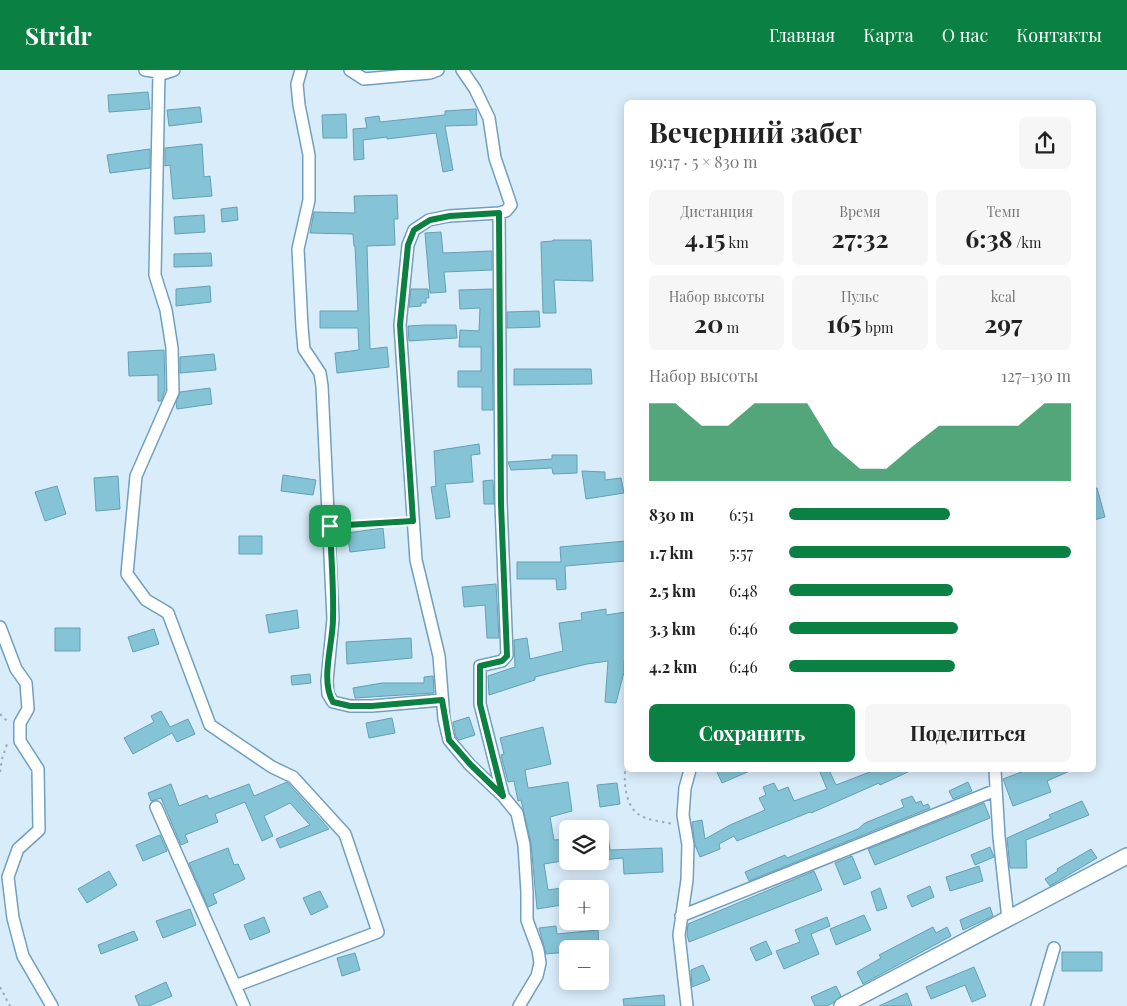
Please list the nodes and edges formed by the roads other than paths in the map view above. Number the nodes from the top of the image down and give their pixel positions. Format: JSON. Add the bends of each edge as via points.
{"nodes":[{"id":1,"x":145,"y":70,"type":"edge"},
{"id":2,"x":174,"y":70,"type":"edge"},
{"id":3,"x":301,"y":70,"type":"edge"},
{"id":4,"x":350,"y":70,"type":"edge"},
{"id":5,"x":438,"y":70,"type":"edge"},
{"id":6,"x":462,"y":70,"type":"edge"},
{"id":7,"x":159,"y":72,"type":"junction"},
{"id":8,"x":499,"y":213,"type":"junction"},
{"id":9,"x":0,"y":627,"type":"edge"},
{"id":10,"x":442,"y":700,"type":"junction"},
{"id":11,"x":690,"y":772,"type":"edge"},
{"id":12,"x":995,"y":772,"type":"edge"},
{"id":13,"x":996,"y":790,"type":"junction"},
{"id":14,"x":503,"y":796,"type":"junction"},
{"id":15,"x":156,"y":807,"type":"dead end"},
{"id":16,"x":1127,"y":856,"type":"edge"},
{"id":17,"x":681,"y":916,"type":"junction"},
{"id":18,"x":1008,"y":919,"type":"junction"},
{"id":19,"x":1054,"y":948,"type":"dead end"},
{"id":20,"x":235,"y":986,"type":"junction"},
{"id":21,"x":52,"y":1006,"type":"edge"},
{"id":22,"x":244,"y":1006,"type":"edge"},
{"id":23,"x":519,"y":1006,"type":"edge"},
{"id":24,"x":687,"y":1006,"type":"edge"},
{"id":25,"x":842,"y":1006,"type":"edge"},
{"id":26,"x":1037,"y":1006,"type":"edge"}],
"edges":[{"from":1,"to":7,"type":"street"},
{"from":2,"to":7,"type":"street"},
{"from":3,"to":10,"type":"street","via":[[297,84],[309,154],[309,200],[298,249],[304,349],[320,373],[333,618],[328,694],[333,702],[350,706]]},
{"from":4,"to":5,"type":"street","via":[[364,79]]},
{"from":6,"to":8,"type":"street","via":[[475,88],[489,118],[495,158],[511,204],[506,211]]},
{"from":7,"to":20,"type":"street","via":[[155,275],[166,310],[172,348],[173,392],[136,476],[127,574],[146,600],[168,613],[210,725],[293,777],[345,834],[378,932]]},
{"from":8,"to":10,"type":"street","via":[[430,220],[414,230],[408,245],[400,325],[413,521],[416,560],[439,656]]},
{"from":8,"to":14,"type":"street","via":[[501,504],[507,656],[502,661],[480,666],[480,704]]},
{"from":9,"to":21,"type":"street","via":[[16,669],[26,682],[28,709],[20,723],[20,741],[38,769],[40,790],[40,830],[18,849],[8,877],[13,918],[23,956]]},
{"from":10,"to":14,"type":"street","via":[[449,740]]},
{"from":11,"to":17,"type":"street","via":[[684,815],[688,845],[687,880]]},
{"from":12,"to":13,"type":"street"},
{"from":13,"to":17,"type":"street"},
{"from":13,"to":18,"type":"street"},
{"from":14,"to":23,"type":"street","via":[[517,813],[524,845],[527,920],[540,963],[538,976]]},
{"from":15,"to":20,"type":"street"},
{"from":16,"to":18,"type":"street"},
{"from":17,"to":24,"type":"street","via":[[679,935]]},
{"from":18,"to":25,"type":"street"},
{"from":19,"to":26,"type":"street"},
{"from":20,"to":22,"type":"street"}]}
